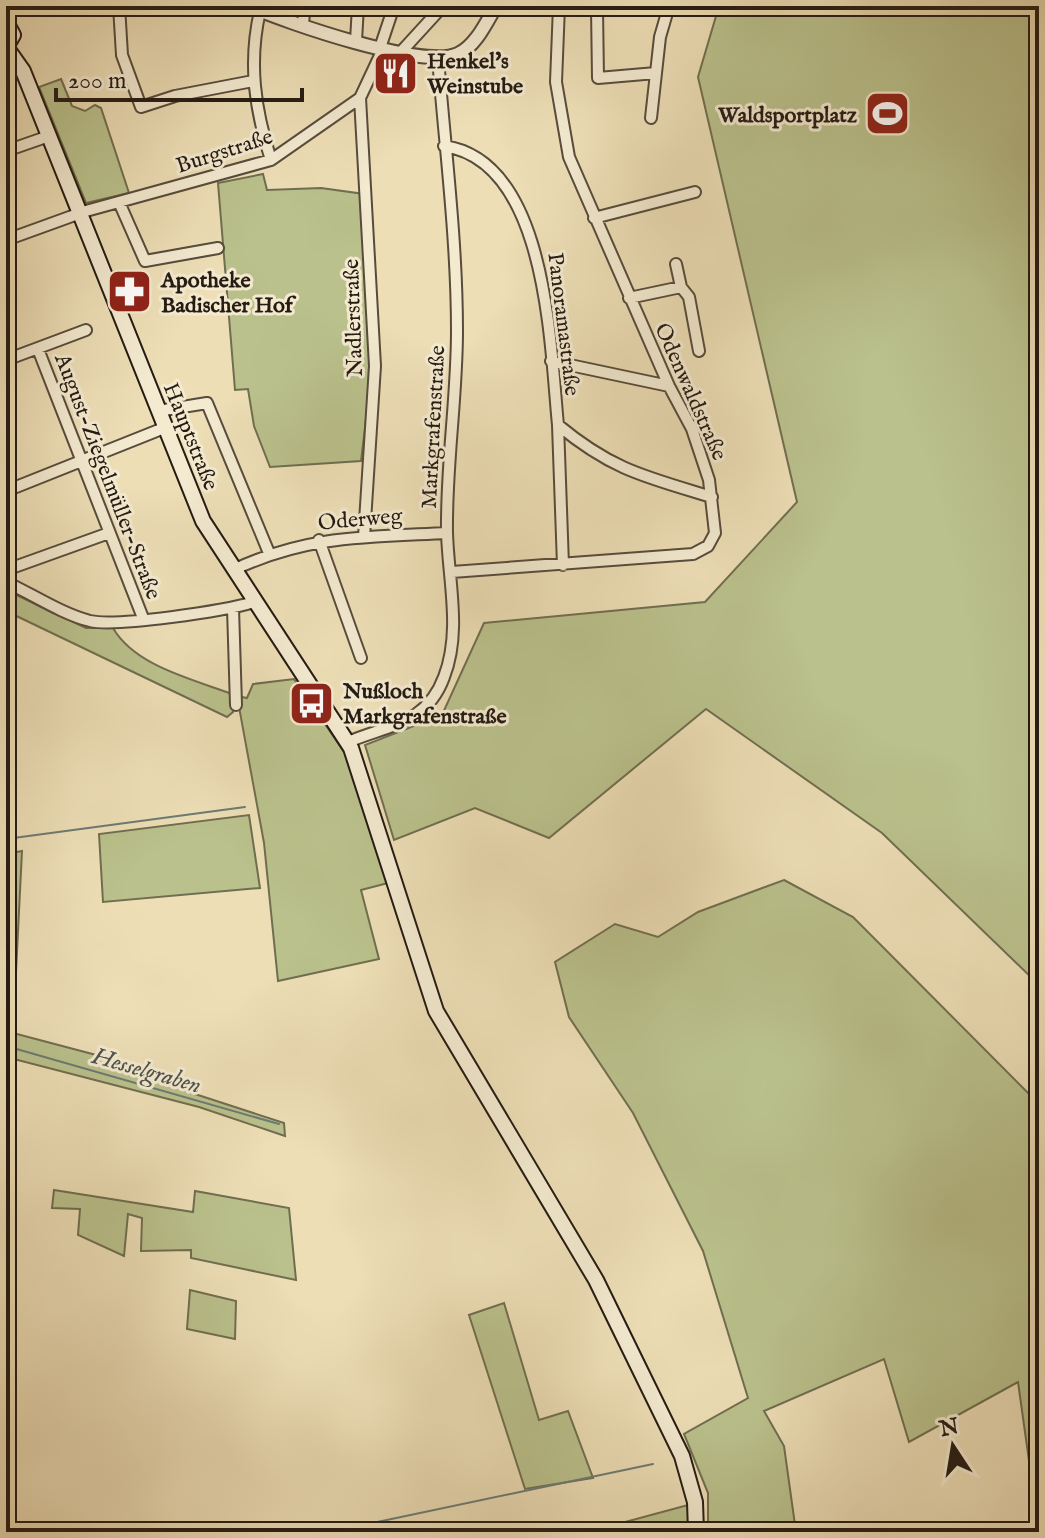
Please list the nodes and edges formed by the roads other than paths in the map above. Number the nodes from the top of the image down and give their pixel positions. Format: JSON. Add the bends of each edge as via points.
{"nodes":[{"id":1,"x":119,"y":6,"type":"edge"},
{"id":2,"x":300,"y":6,"type":"edge"},
{"id":3,"x":358,"y":6,"type":"edge"},
{"id":4,"x":394,"y":6,"type":"edge"},
{"id":5,"x":443,"y":6,"type":"edge"},
{"id":6,"x":496,"y":6,"type":"edge"},
{"id":7,"x":559,"y":6,"type":"edge"},
{"id":8,"x":609,"y":6,"type":"edge"},
{"id":9,"x":669,"y":6,"type":"edge"},
{"id":10,"x":254,"y":8,"type":"edge"},
{"id":11,"x":6,"y":22,"type":"edge"},
{"id":12,"x":303,"y":24,"type":"junction"},
{"id":13,"x":356,"y":41,"type":"junction"},
{"id":14,"x":6,"y":47,"type":"edge"},
{"id":15,"x":382,"y":49,"type":"junction"},
{"id":16,"x":400,"y":53,"type":"junction"},
{"id":17,"x":438,"y":58,"type":"junction"},
{"id":18,"x":656,"y":73,"type":"junction"},
{"id":19,"x":253,"y":81,"type":"junction"},
{"id":20,"x":360,"y":98,"type":"junction"},
{"id":21,"x":651,"y":118,"type":"dead end"},
{"id":22,"x":49,"y":136,"type":"junction"},
{"id":23,"x":444,"y":146,"type":"junction"},
{"id":24,"x":6,"y":151,"type":"edge"},
{"id":25,"x":271,"y":160,"type":"junction"},
{"id":26,"x":695,"y":192,"type":"dead end"},
{"id":27,"x":119,"y":202,"type":"junction"},
{"id":28,"x":80,"y":213,"type":"junction"},
{"id":29,"x":594,"y":218,"type":"junction"},
{"id":30,"x":6,"y":240,"type":"edge"},
{"id":31,"x":218,"y":248,"type":"dead end"},
{"id":32,"x":676,"y":264,"type":"dead end"},
{"id":33,"x":681,"y":287,"type":"junction"},
{"id":34,"x":629,"y":298,"type":"junction"},
{"id":35,"x":86,"y":330,"type":"dead end"},
{"id":36,"x":38,"y":349,"type":"junction"},
{"id":37,"x":699,"y":351,"type":"dead end"},
{"id":38,"x":6,"y":360,"type":"edge"},
{"id":39,"x":551,"y":361,"type":"junction"},
{"id":40,"x":669,"y":386,"type":"junction"},
{"id":41,"x":158,"y":411,"type":"junction"},
{"id":42,"x":558,"y":425,"type":"junction"},
{"id":43,"x":164,"y":428,"type":"junction"},
{"id":44,"x":82,"y":461,"type":"junction"},
{"id":45,"x":6,"y":491,"type":"edge"},
{"id":46,"x":712,"y":497,"type":"junction"},
{"id":47,"x":109,"y":533,"type":"junction"},
{"id":48,"x":447,"y":533,"type":"junction"},
{"id":49,"x":364,"y":537,"type":"junction"},
{"id":50,"x":319,"y":540,"type":"junction"},
{"id":51,"x":269,"y":553,"type":"junction"},
{"id":52,"x":563,"y":565,"type":"junction"},
{"id":53,"x":6,"y":570,"type":"edge"},
{"id":54,"x":233,"y":570,"type":"junction"},
{"id":55,"x":452,"y":572,"type":"junction"},
{"id":56,"x":6,"y":582,"type":"edge"},
{"id":57,"x":254,"y":602,"type":"junction"},
{"id":58,"x":233,"y":608,"type":"junction"},
{"id":59,"x":143,"y":618,"type":"junction"},
{"id":60,"x":361,"y":658,"type":"dead end"},
{"id":61,"x":236,"y":705,"type":"dead end"},
{"id":62,"x":348,"y":742,"type":"junction"},
{"id":63,"x":696,"y":1532,"type":"edge"}],
"edges":[{"from":1,"to":19,"type":"street","via":[[119,40],[142,111],[175,96]]},
{"from":2,"to":12,"type":"street"},
{"from":3,"to":13,"type":"street"},
{"from":4,"to":15,"type":"street","name":"Burgstraße"},
{"from":5,"to":16,"type":"street"},
{"from":6,"to":17,"type":"street","via":[[465,50]]},
{"from":7,"to":29,"type":"street","name":"Odenwaldstraße","via":[[556,82],[561,120],[569,157]]},
{"from":8,"to":18,"type":"street","via":[[597,9],[598,78]]},
{"from":9,"to":18,"type":"street"},
{"from":10,"to":12,"type":"street"},
{"from":10,"to":19,"type":"street"},
{"from":11,"to":14,"type":"main road","name":"Hauptstraße","via":[[13,35]]},
{"from":12,"to":13,"type":"street"},
{"from":13,"to":15,"type":"street"},
{"from":14,"to":22,"type":"main road","name":"Hauptstraße","via":[[23,71]]},
{"from":15,"to":16,"type":"street"},
{"from":15,"to":20,"type":"street","name":"Burgstraße"},
{"from":16,"to":17,"type":"street"},
{"from":17,"to":23,"type":"street","name":"Markgrafenstraße"},
{"from":18,"to":21,"type":"street"},
{"from":19,"to":25,"type":"street"},
{"from":20,"to":25,"type":"street","name":"Burgstraße"},
{"from":20,"to":49,"type":"street","name":"Nadlerstraße","via":[[375,366]]},
{"from":22,"to":24,"type":"street"},
{"from":22,"to":28,"type":"main road","name":"Hauptstraße"},
{"from":23,"to":39,"type":"street","name":"Panoramastraße","via":[[479,160],[524,214],[536,249]]},
{"from":23,"to":48,"type":"street","name":"Markgrafenstraße","via":[[457,316]]},
{"from":25,"to":27,"type":"street","name":"Burgstraße"},
{"from":26,"to":29,"type":"street"},
{"from":27,"to":28,"type":"street","name":"Burgstraße"},
{"from":27,"to":31,"type":"street","via":[[145,261]]},
{"from":28,"to":30,"type":"street","name":"Burgstraße"},
{"from":28,"to":41,"type":"main road","name":"Hauptstraße"},
{"from":29,"to":34,"type":"street","name":"Odenwaldstraße"},
{"from":32,"to":33,"type":"street"},
{"from":33,"to":34,"type":"street"},
{"from":33,"to":37,"type":"street","via":[[689,297]]},
{"from":34,"to":40,"type":"street","name":"Odenwaldstraße"},
{"from":35,"to":36,"type":"street"},
{"from":36,"to":38,"type":"street"},
{"from":36,"to":44,"type":"street","name":"August-Ziegelmüller-Straße"},
{"from":39,"to":40,"type":"street"},
{"from":39,"to":42,"type":"street","name":"Panoramastraße"},
{"from":40,"to":46,"type":"street","name":"Odenwaldstraße","via":[[692,429]]},
{"from":41,"to":43,"type":"main road","name":"Hauptstraße"},
{"from":41,"to":51,"type":"street","via":[[207,403]]},
{"from":42,"to":46,"type":"street","name":"Panoramastraße","via":[[620,469]]},
{"from":42,"to":52,"type":"street"},
{"from":43,"to":44,"type":"street"},
{"from":43,"to":54,"type":"main road","name":"Hauptstraße","via":[[203,521]]},
{"from":44,"to":45,"type":"street"},
{"from":44,"to":47,"type":"street","name":"August-Ziegelmüller-Straße"},
{"from":46,"to":52,"type":"street","name":"Odenwaldstraße","via":[[715,533],[701,551]]},
{"from":47,"to":53,"type":"street"},
{"from":47,"to":59,"type":"street","name":"August-Ziegelmüller-Straße"},
{"from":48,"to":49,"type":"street","name":"Oderweg"},
{"from":48,"to":55,"type":"street","name":"Markgrafenstraße"},
{"from":49,"to":50,"type":"street","name":"Oderweg"},
{"from":50,"to":51,"type":"street","name":"Oderweg"},
{"from":50,"to":60,"type":"street"},
{"from":51,"to":54,"type":"street","name":"Oderweg"},
{"from":52,"to":55,"type":"street","name":"Odenwaldstraße"},
{"from":54,"to":57,"type":"main road","name":"Hauptstraße"},
{"from":55,"to":62,"type":"street","name":"Markgrafenstraße","via":[[450,650],[431,701],[407,722]]},
{"from":56,"to":59,"type":"street","via":[[88,620],[116,623]]},
{"from":57,"to":58,"type":"street"},
{"from":57,"to":62,"type":"main road","name":"Hauptstraße"},
{"from":58,"to":59,"type":"street"},
{"from":58,"to":61,"type":"street"},
{"from":62,"to":63,"type":"main road","name":"Hauptstraße","via":[[436,1011],[596,1280],[682,1456],[695,1502]]}]}
